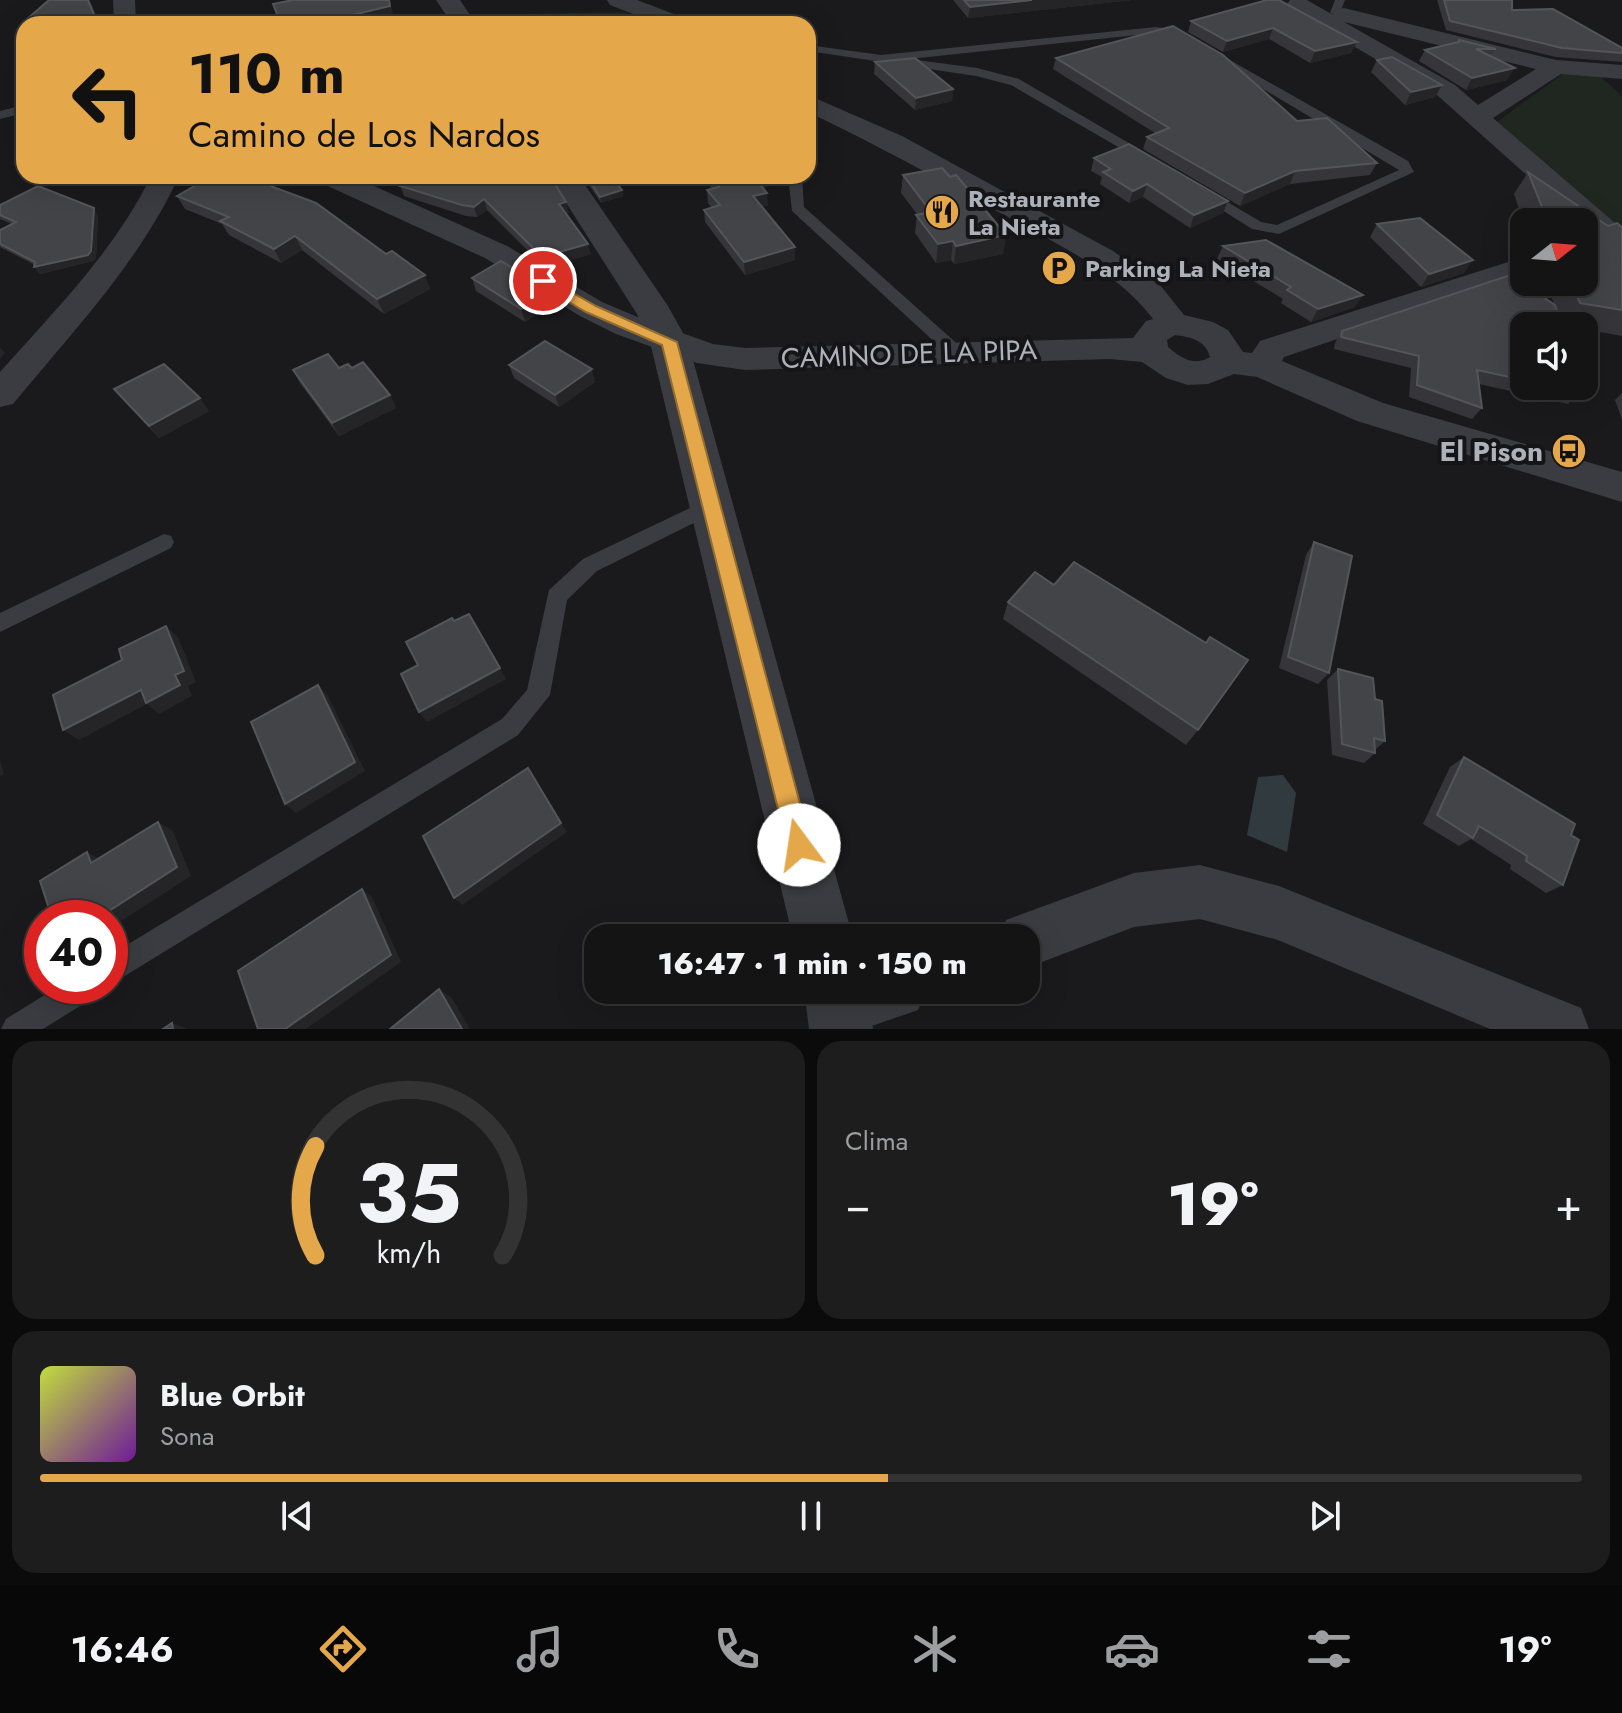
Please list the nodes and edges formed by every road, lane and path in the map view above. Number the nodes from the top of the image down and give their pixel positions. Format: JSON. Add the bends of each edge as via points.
{"nodes":[{"id":1,"x":618,"y":0,"type":"edge"},
{"id":2,"x":1290,"y":2,"type":"edge"},
{"id":3,"x":1338,"y":7,"type":"edge"},
{"id":4,"x":659,"y":16,"type":"edge"},
{"id":5,"x":816,"y":49,"type":"edge"},
{"id":6,"x":973,"y":50,"type":"junction"},
{"id":7,"x":882,"y":58,"type":"junction"},
{"id":8,"x":1556,"y":67,"type":"junction"},
{"id":9,"x":977,"y":72,"type":"junction"},
{"id":10,"x":1622,"y":72,"type":"edge"},
{"id":11,"x":816,"y":107,"type":"edge"},
{"id":12,"x":1478,"y":116,"type":"junction"},
{"id":13,"x":1153,"y":163,"type":"edge"},
{"id":14,"x":162,"y":184,"type":"edge"},
{"id":15,"x":347,"y":184,"type":"edge"},
{"id":16,"x":569,"y":184,"type":"edge"},
{"id":17,"x":796,"y":184,"type":"edge"},
{"id":18,"x":1192,"y":187,"type":"edge"},
{"id":19,"x":1606,"y":243,"type":"edge"},
{"id":20,"x":1510,"y":271,"type":"edge"},
{"id":21,"x":1174,"y":324,"type":"junction"},
{"id":22,"x":669,"y":342,"type":"junction"},
{"id":23,"x":1151,"y":351,"type":"junction"},
{"id":24,"x":957,"y":353,"type":"junction"},
{"id":25,"x":1244,"y":364,"type":"junction"},
{"id":26,"x":0,"y":395,"type":"edge"},
{"id":27,"x":1622,"y":487,"type":"edge"},
{"id":28,"x":713,"y":505,"type":"junction"},
{"id":29,"x":164,"y":542,"type":"dead end"},
{"id":30,"x":0,"y":623,"type":"edge"},
{"id":31,"x":819,"y":924,"type":"edge"},
{"id":32,"x":1040,"y":935,"type":"edge"},
{"id":33,"x":128,"y":960,"type":"edge"},
{"id":34,"x":57,"y":1004,"type":"edge"},
{"id":35,"x":16,"y":1029,"type":"edge"},
{"id":36,"x":1560,"y":1029,"type":"edge"}],
"edges":[{"from":1,"to":4,"type":"street"},
{"from":2,"to":3,"type":"street"},
{"from":2,"to":12,"type":"street","via":[[1446,90]]},
{"from":3,"to":8,"type":"street"},
{"from":5,"to":7,"type":"lane"},
{"from":6,"to":7,"type":"lane"},
{"from":6,"to":9,"type":"lane","via":[[964,58]]},
{"from":6,"to":18,"type":"lane","via":[[1174,32],[1403,164],[1407,172],[1279,230],[1257,226]]},
{"from":7,"to":9,"type":"lane"},
{"from":8,"to":10,"type":"street"},
{"from":8,"to":12,"type":"street"},
{"from":9,"to":13,"type":"lane","via":[[1037,93]]},
{"from":11,"to":21,"type":"street","via":[[893,142],[1102,257],[1149,292]]},
{"from":12,"to":19,"type":"street"},
{"from":14,"to":26,"type":"street","via":[[117,256]]},
{"from":15,"to":22,"type":"street","name":"CAMINO DE LA PIPA","via":[[496,252],[591,309]]},
{"from":16,"to":22,"type":"street"},
{"from":17,"to":24,"type":"lane","via":[[797,208]]},
{"from":20,"to":25,"type":"street","via":[[1272,349]]},
{"from":21,"to":23,"type":"street","via":[[1150,338]]},
{"from":21,"to":25,"type":"street","via":[[1214,335]]},
{"from":22,"to":24,"type":"street","name":"CAMINO DE LA PIPA","via":[[745,359]]},
{"from":22,"to":28,"type":"street"},
{"from":23,"to":24,"type":"street","name":"CAMINO DE LA PIPA"},
{"from":23,"to":25,"type":"street","via":[[1166,366],[1191,375]]},
{"from":25,"to":27,"type":"street","via":[[1370,412]]},
{"from":28,"to":31,"type":"street"},
{"from":28,"to":33,"type":"lane","via":[[590,565],[557,596],[538,695],[510,727]]},
{"from":29,"to":30,"type":"lane"},
{"from":32,"to":36,"type":"street","via":[[1134,900],[1200,892],[1279,913]]},
{"from":34,"to":35,"type":"lane"}]}
